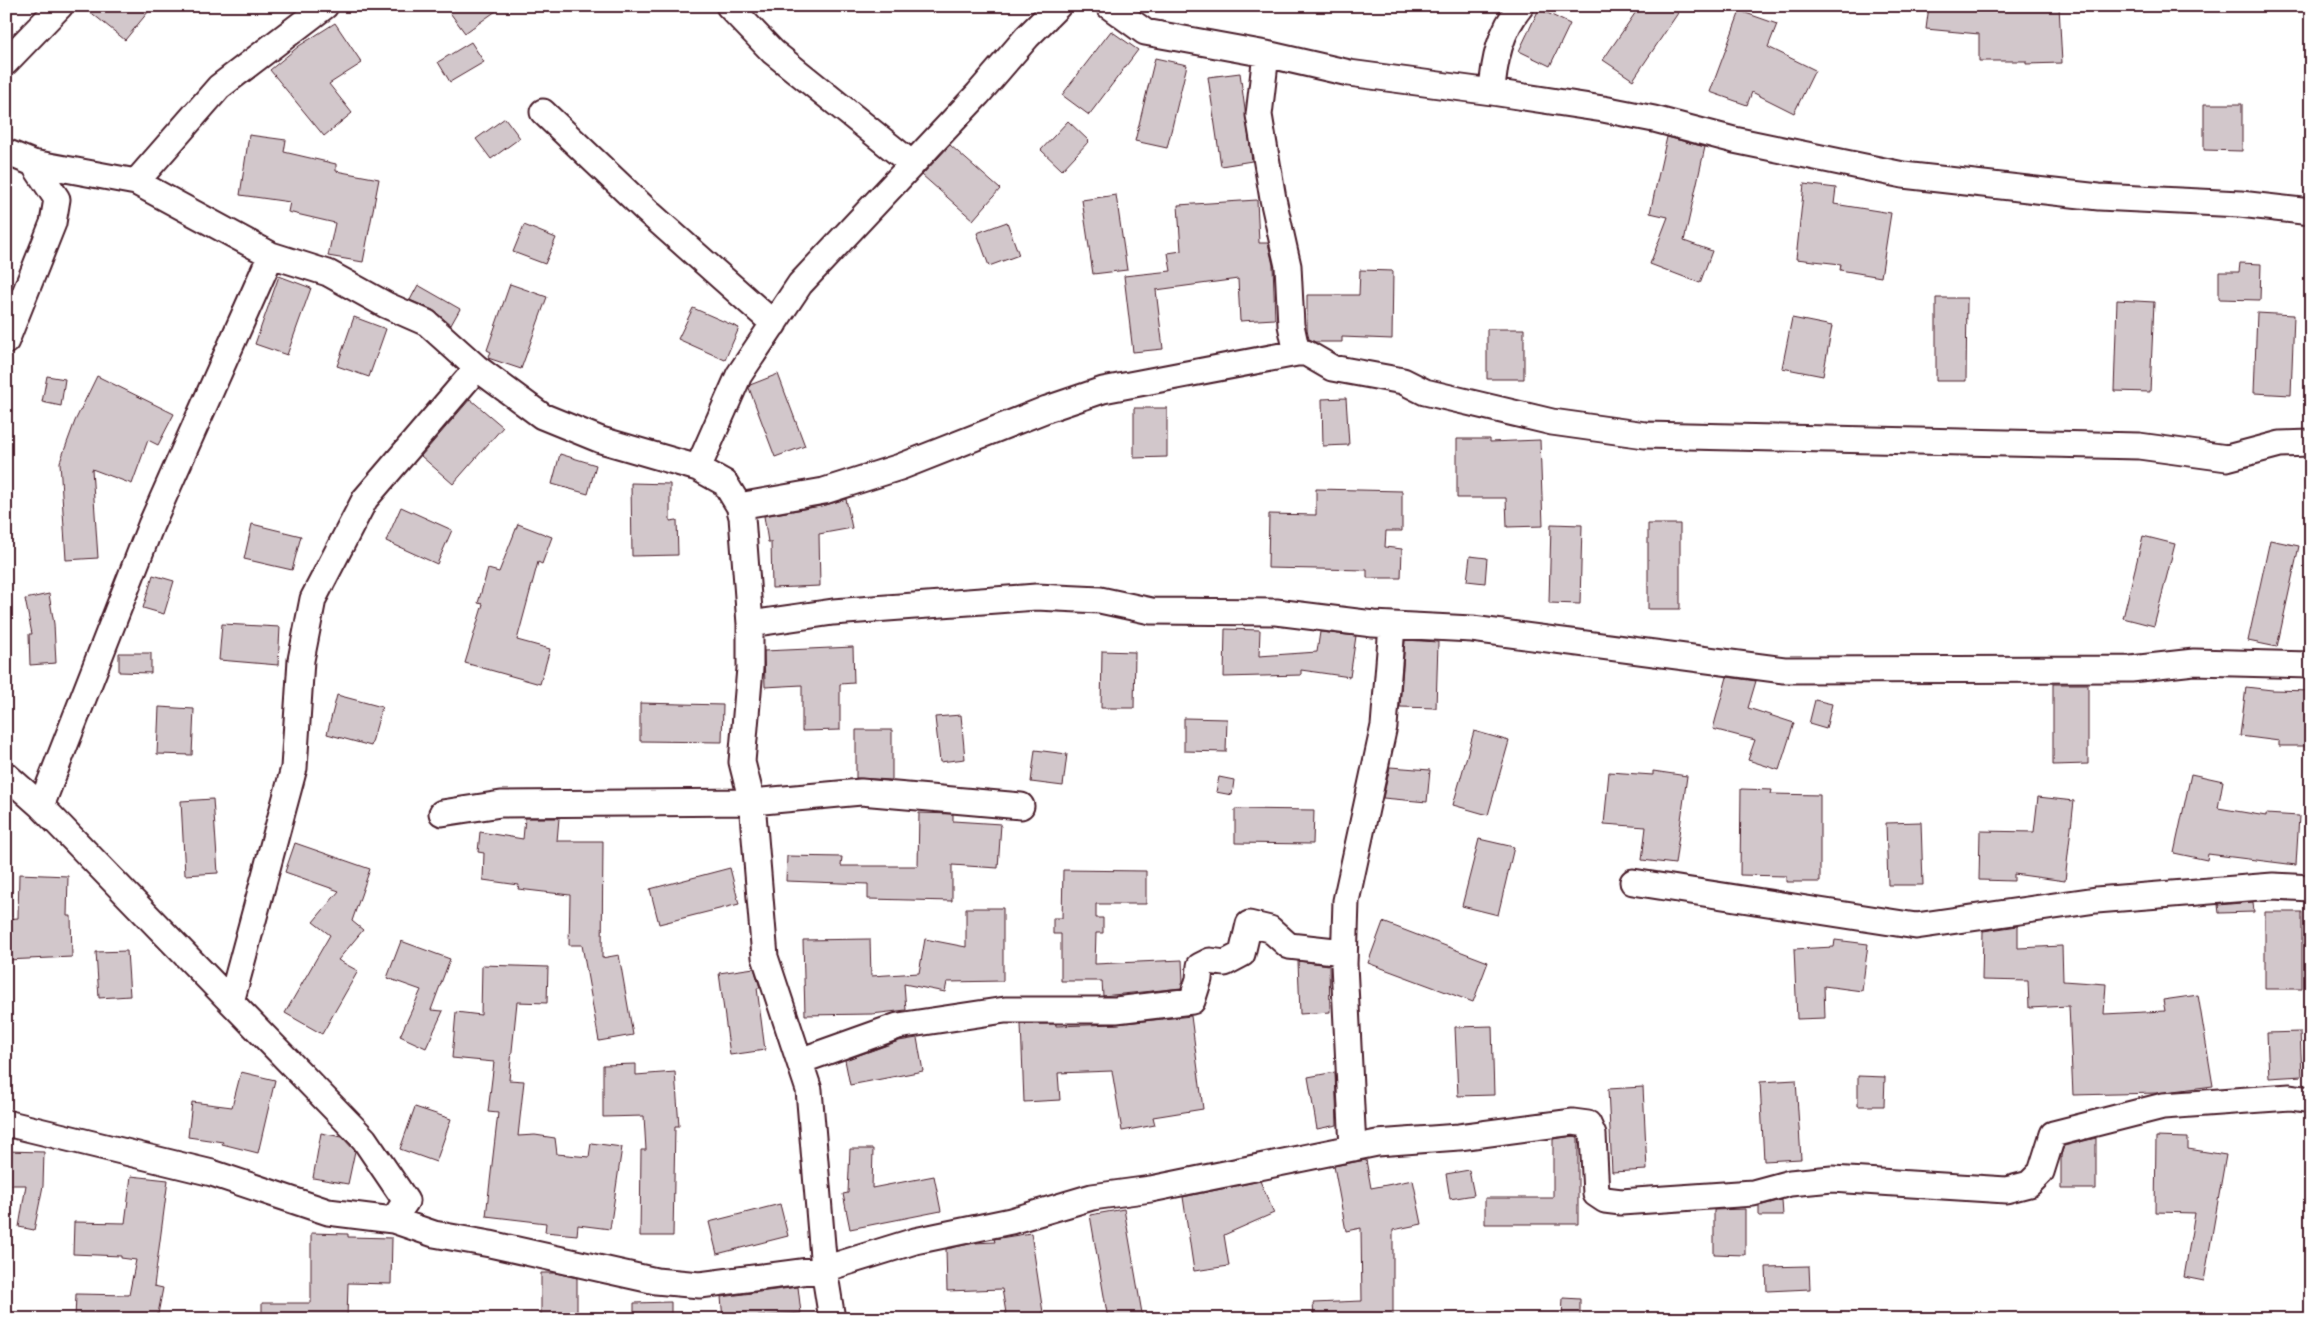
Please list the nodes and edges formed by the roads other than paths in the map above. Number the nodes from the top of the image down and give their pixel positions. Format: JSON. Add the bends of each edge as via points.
{"nodes":[{"id":1,"x":60,"y":6,"type":"edge"},
{"id":2,"x":325,"y":6,"type":"edge"},
{"id":3,"x":729,"y":6,"type":"edge"},
{"id":4,"x":1058,"y":6,"type":"edge"},
{"id":5,"x":1109,"y":6,"type":"edge"},
{"id":6,"x":1521,"y":6,"type":"edge"},
{"id":7,"x":1266,"y":54,"type":"junction"},
{"id":8,"x":6,"y":62,"type":"edge"},
{"id":9,"x":1492,"y":92,"type":"junction"},
{"id":10,"x":544,"y":112,"type":"dead end"},
{"id":11,"x":6,"y":152,"type":"edge"},
{"id":12,"x":33,"y":164,"type":"junction"},
{"id":13,"x":912,"y":164,"type":"junction"},
{"id":14,"x":136,"y":182,"type":"junction"},
{"id":15,"x":2311,"y":212,"type":"edge"},
{"id":16,"x":271,"y":255,"type":"junction"},
{"id":17,"x":774,"y":324,"type":"junction"},
{"id":18,"x":6,"y":342,"type":"edge"},
{"id":19,"x":1297,"y":353,"type":"junction"},
{"id":20,"x":477,"y":368,"type":"junction"},
{"id":21,"x":2311,"y":443,"type":"edge"},
{"id":22,"x":698,"y":468,"type":"junction"},
{"id":23,"x":739,"y":506,"type":"junction"},
{"id":24,"x":750,"y":624,"type":"junction"},
{"id":25,"x":1392,"y":626,"type":"junction"},
{"id":26,"x":2311,"y":665,"type":"edge"},
{"id":27,"x":6,"y":775,"type":"edge"},
{"id":28,"x":752,"y":802,"type":"junction"},
{"id":29,"x":42,"y":806,"type":"junction"},
{"id":30,"x":1021,"y":806,"type":"dead end"},
{"id":31,"x":442,"y":813,"type":"dead end"},
{"id":32,"x":1633,"y":882,"type":"dead end"},
{"id":33,"x":2311,"y":888,"type":"edge"},
{"id":34,"x":1344,"y":952,"type":"junction"},
{"id":35,"x":231,"y":1002,"type":"junction"},
{"id":36,"x":800,"y":1062,"type":"junction"},
{"id":37,"x":2311,"y":1100,"type":"edge"},
{"id":38,"x":6,"y":1123,"type":"edge"},
{"id":39,"x":1353,"y":1148,"type":"junction"},
{"id":40,"x":393,"y":1220,"type":"junction"},
{"id":41,"x":824,"y":1269,"type":"junction"},
{"id":42,"x":832,"y":1319,"type":"edge"}],
"edges":[{"from":1,"to":8,"type":"street"},
{"from":2,"to":14,"type":"street","via":[[219,87]]},
{"from":3,"to":13,"type":"street","via":[[773,52]]},
{"from":4,"to":13,"type":"street"},
{"from":5,"to":7,"type":"street","via":[[1146,32]]},
{"from":6,"to":9,"type":"street","via":[[1512,16],[1498,47]]},
{"from":7,"to":9,"type":"street","via":[[1349,74]]},
{"from":7,"to":19,"type":"street","via":[[1259,115],[1288,266],[1291,325]]},
{"from":9,"to":15,"type":"street","via":[[1654,119],[1734,140],[1903,176],[2099,198],[2240,204]]},
{"from":10,"to":17,"type":"street","via":[[647,211]]},
{"from":11,"to":12,"type":"street"},
{"from":12,"to":14,"type":"street"},
{"from":12,"to":18,"type":"street","via":[[57,200],[53,223]]},
{"from":13,"to":17,"type":"street","via":[[800,284]]},
{"from":14,"to":16,"type":"street"},
{"from":16,"to":20,"type":"street","via":[[328,273],[386,305],[427,322]]},
{"from":16,"to":29,"type":"street","via":[[151,525]]},
{"from":17,"to":22,"type":"street","via":[[739,376]]},
{"from":19,"to":21,"type":"street","via":[[1306,353],[1332,368],[1403,381],[1425,392],[1552,422],[1645,435],[2120,445],[2227,458],[2280,444]]},
{"from":19,"to":23,"type":"street","via":[[1103,390],[900,467],[824,491]]},
{"from":20,"to":22,"type":"street","via":[[542,416],[601,440]]},
{"from":20,"to":35,"type":"street","via":[[365,500],[313,599],[301,660],[294,768]]},
{"from":22,"to":23,"type":"street","via":[[725,482]]},
{"from":23,"to":24,"type":"street"},
{"from":24,"to":25,"type":"street","via":[[833,612],[1036,597],[1100,600],[1152,611],[1276,612]]},
{"from":24,"to":28,"type":"street","via":[[750,668],[742,762]]},
{"from":25,"to":26,"type":"street","via":[[1472,629],[1784,670],[2131,669],[2194,662]]},
{"from":25,"to":34,"type":"street","via":[[1384,726],[1346,901]]},
{"from":27,"to":29,"type":"street"},
{"from":28,"to":30,"type":"street","via":[[861,792]]},
{"from":28,"to":31,"type":"street","via":[[501,804]]},
{"from":28,"to":36,"type":"street","via":[[765,957]]},
{"from":29,"to":35,"type":"street"},
{"from":32,"to":33,"type":"street","via":[[1916,926],[2096,900],[2273,886]]},
{"from":34,"to":36,"type":"street","via":[[1289,946],[1270,929],[1249,924],[1242,954],[1225,963],[1210,961],[1200,966],[1192,1001],[1116,1010],[1005,1010],[898,1026]]},
{"from":34,"to":39,"type":"street"},
{"from":35,"to":40,"type":"street","via":[[364,1139],[406,1201]]},
{"from":36,"to":41,"type":"street","via":[[809,1090]]},
{"from":37,"to":39,"type":"street","via":[[2290,1097],[2163,1106],[2069,1129],[2053,1134],[2041,1172],[2030,1184],[2006,1190],[1832,1179],[1790,1183],[1753,1193],[1621,1202],[1605,1200],[1596,1194],[1593,1135],[1588,1124],[1573,1122]]},
{"from":38,"to":40,"type":"street","via":[[212,1173],[328,1212]]},
{"from":39,"to":41,"type":"street","via":[[1151,1189],[1092,1197],[1011,1221],[915,1240]]},
{"from":40,"to":41,"type":"street","via":[[434,1234],[665,1282],[700,1286]]},
{"from":41,"to":42,"type":"street"}]}
